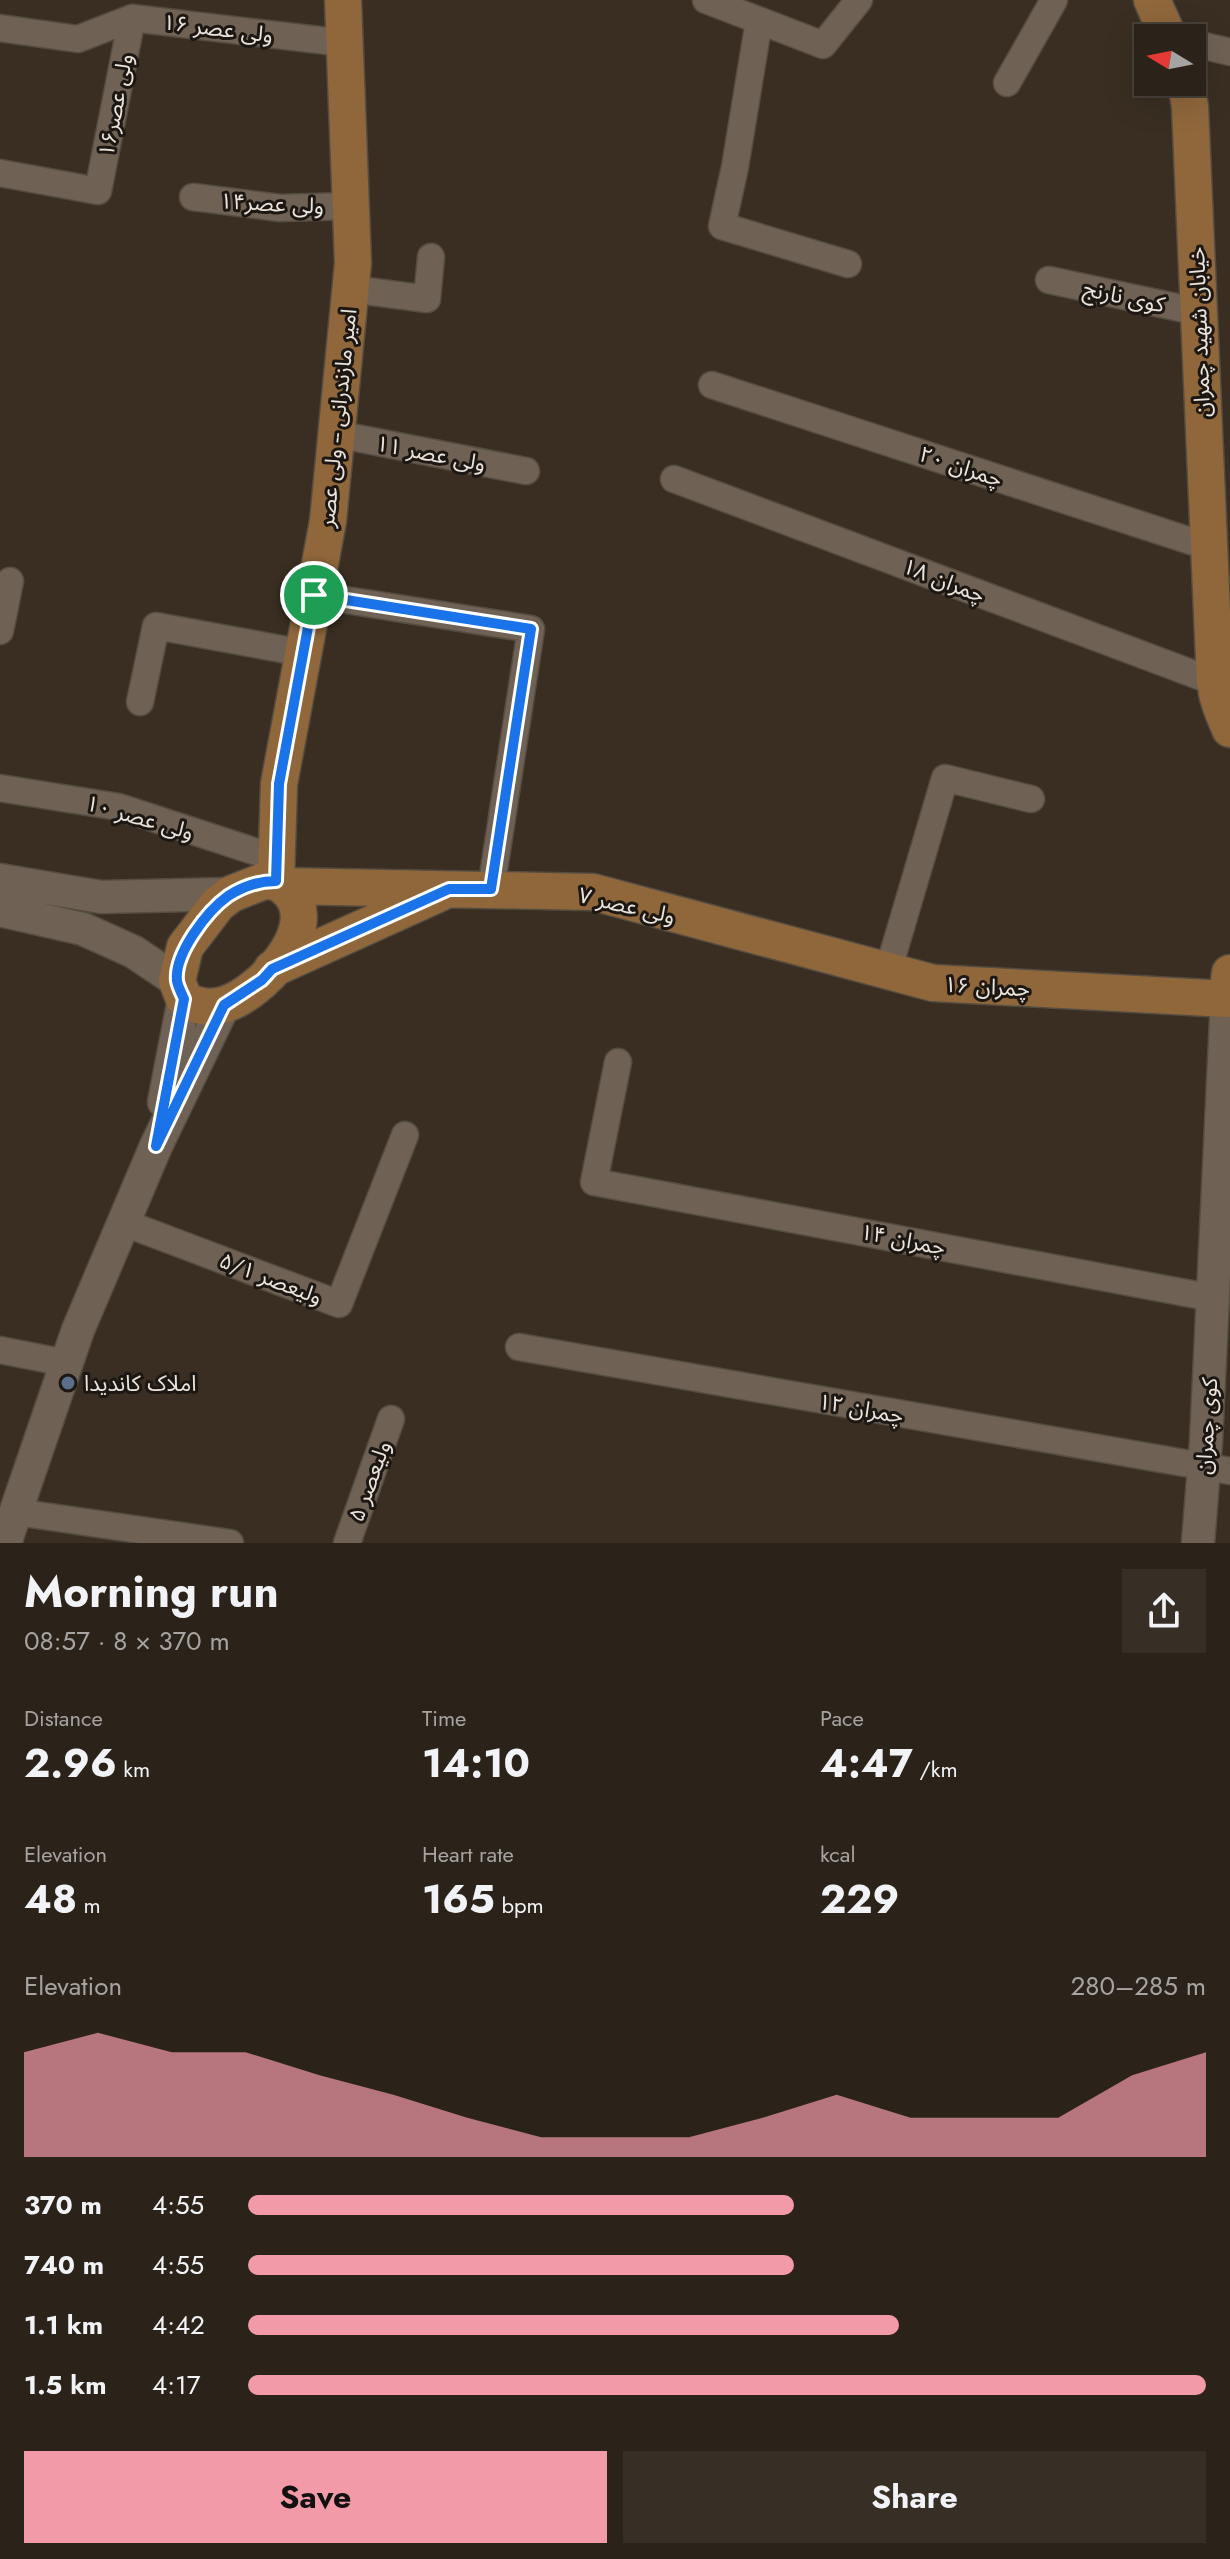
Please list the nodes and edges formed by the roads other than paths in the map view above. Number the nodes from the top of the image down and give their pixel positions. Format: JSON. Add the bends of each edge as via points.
{"nodes":[{"id":1,"x":343,"y":0,"type":"edge"},
{"id":2,"x":706,"y":0,"type":"edge"},
{"id":3,"x":859,"y":0,"type":"edge"},
{"id":4,"x":1054,"y":0,"type":"edge"},
{"id":5,"x":1152,"y":0,"type":"edge"},
{"id":6,"x":132,"y":18,"type":"junction"},
{"id":7,"x":759,"y":21,"type":"junction"},
{"id":8,"x":1163,"y":24,"type":"edge"},
{"id":9,"x":0,"y":28,"type":"edge"},
{"id":10,"x":345,"y":43,"type":"junction"},
{"id":11,"x":1206,"y":46,"type":"edge"},
{"id":12,"x":1230,"y":52,"type":"edge"},
{"id":13,"x":1007,"y":83,"type":"dead end"},
{"id":14,"x":1188,"y":96,"type":"edge"},
{"id":15,"x":0,"y":173,"type":"edge"},
{"id":16,"x":193,"y":197,"type":"dead end"},
{"id":17,"x":351,"y":206,"type":"junction"},
{"id":18,"x":431,"y":257,"type":"dead end"},
{"id":19,"x":848,"y":264,"type":"dead end"},
{"id":20,"x":1049,"y":280,"type":"dead end"},
{"id":21,"x":351,"y":289,"type":"junction"},
{"id":22,"x":1199,"y":312,"type":"junction"},
{"id":23,"x":712,"y":385,"type":"dead end"},
{"id":24,"x":336,"y":434,"type":"junction"},
{"id":25,"x":526,"y":471,"type":"dead end"},
{"id":26,"x":674,"y":479,"type":"dead end"},
{"id":27,"x":1210,"y":565,"type":"junction"},
{"id":28,"x":10,"y":581,"type":"dead end"},
{"id":29,"x":314,"y":595,"type":"junction"},
{"id":30,"x":1230,"y":626,"type":"edge"},
{"id":31,"x":0,"y":627,"type":"edge"},
{"id":32,"x":303,"y":653,"type":"junction"},
{"id":33,"x":1222,"y":667,"type":"edge"},
{"id":34,"x":140,"y":702,"type":"dead end"},
{"id":35,"x":1230,"y":729,"type":"edge"},
{"id":36,"x":0,"y":788,"type":"edge"},
{"id":37,"x":1031,"y":799,"type":"dead end"},
{"id":38,"x":279,"y":875,"type":"junction"},
{"id":39,"x":0,"y":880,"type":"edge"},
{"id":40,"x":449,"y":889,"type":"junction"},
{"id":41,"x":491,"y":889,"type":"junction"},
{"id":42,"x":231,"y":894,"type":"junction"},
{"id":43,"x":0,"y":910,"type":"edge"},
{"id":44,"x":753,"y":937,"type":"joint"},
{"id":45,"x":272,"y":969,"type":"junction"},
{"id":46,"x":888,"y":971,"type":"junction"},
{"id":47,"x":1228,"y":986,"type":"edge"},
{"id":48,"x":180,"y":990,"type":"junction"},
{"id":49,"x":224,"y":1005,"type":"junction"},
{"id":50,"x":618,"y":1062,"type":"dead end"},
{"id":51,"x":405,"y":1135,"type":"dead end"},
{"id":52,"x":156,"y":1146,"type":"junction"},
{"id":53,"x":122,"y":1222,"type":"junction"},
{"id":54,"x":1222,"y":1264,"type":"edge"},
{"id":55,"x":1213,"y":1298,"type":"junction"},
{"id":56,"x":519,"y":1347,"type":"dead end"},
{"id":57,"x":0,"y":1350,"type":"edge"},
{"id":58,"x":66,"y":1363,"type":"junction"},
{"id":59,"x":391,"y":1419,"type":"dead end"},
{"id":60,"x":1217,"y":1470,"type":"edge"},
{"id":61,"x":16,"y":1512,"type":"junction"},
{"id":62,"x":5,"y":1543,"type":"edge"},
{"id":63,"x":230,"y":1543,"type":"edge"},
{"id":64,"x":347,"y":1543,"type":"edge"},
{"id":65,"x":1198,"y":1543,"type":"edge"}],
"edges":[{"from":1,"to":10,"type":"main road","name":"امیر مازندرانی -- ولی عصر"},
{"from":2,"to":7,"type":"street"},
{"from":3,"to":7,"type":"street","via":[[823,45]]},
{"from":4,"to":13,"type":"street"},
{"from":5,"to":8,"type":"main road"},
{"from":6,"to":9,"type":"street","name":"ولی عصر ۱۶","via":[[78,39]]},
{"from":6,"to":10,"type":"street","name":"ولی عصر ۱۶"},
{"from":6,"to":15,"type":"street","name":"ولی عصر۱۶","via":[[98,191]]},
{"from":7,"to":19,"type":"street","via":[[722,226]]},
{"from":10,"to":17,"type":"main road","name":"امیر مازندرانی -- ولی عصر"},
{"from":11,"to":12,"type":"street"},
{"from":14,"to":22,"type":"main road","name":"خیابان شهید چمران"},
{"from":16,"to":17,"type":"street","name":"ولی عصر۱۴","via":[[280,208]]},
{"from":17,"to":21,"type":"main road","name":"امیر مازندرانی -- ولی عصر"},
{"from":18,"to":21,"type":"street","via":[[427,299]]},
{"from":20,"to":22,"type":"street","name":"کوی نارنج"},
{"from":21,"to":24,"type":"main road","name":"امیر مازندرانی -- ولی عصر"},
{"from":22,"to":27,"type":"main road","name":"خیابان شهید چمران"},
{"from":23,"to":27,"type":"street","name":"چمران ۲۰"},
{"from":24,"to":25,"type":"street","name":"ولی عصر ۱۱"},
{"from":24,"to":29,"type":"main road","name":"امیر مازندرانی -- ولی عصر"},
{"from":26,"to":33,"type":"street","name":"چمران ۱۸"},
{"from":27,"to":30,"type":"main road","name":"خیابان شهید چمران","via":[[1219,612]]},
{"from":27,"to":33,"type":"main road","name":"خیابان شهید چمران"},
{"from":28,"to":31,"type":"street"},
{"from":29,"to":32,"type":"main road","name":"امیر مازندرانی -- ولی عصر"},
{"from":29,"to":41,"type":"street","via":[[531,629]]},
{"from":32,"to":34,"type":"street","via":[[157,617]]},
{"from":32,"to":38,"type":"main road","name":"امیر مازندرانی -- ولی عصر","via":[[279,784]]},
{"from":33,"to":35,"type":"main road","name":"خیابان شهید چمران","via":[[1216,694]]},
{"from":36,"to":38,"type":"street","name":"ولی عصر ۱۰","via":[[119,807]]},
{"from":37,"to":46,"type":"street","via":[[945,778]]},
{"from":38,"to":40,"type":"main road","name":"ولی عصر ۷"},
{"from":38,"to":42,"type":"main road","name":"ولی عصر ۷"},
{"from":38,"to":45,"type":"main road","via":[[298,906],[299,918],[293,942]]},
{"from":39,"to":42,"type":"street","via":[[101,897]]},
{"from":40,"to":41,"type":"main road","name":"ولی عصر ۷"},
{"from":40,"to":45,"type":"main road","name":"ولی عصر ۷"},
{"from":41,"to":44,"type":"main road","name":"ولی عصر ۷","via":[[593,892]]},
{"from":42,"to":48,"type":"main road","via":[[185,947]]},
{"from":43,"to":48,"type":"street","via":[[83,929],[134,952]]},
{"from":44,"to":46,"type":"main road","name":"چمران ۱۶"},
{"from":45,"to":49,"type":"main road"},
{"from":46,"to":47,"type":"main road","name":"چمران ۱۶","via":[[933,983]]},
{"from":47,"to":54,"type":"street","name":"کوی چمران"},
{"from":48,"to":49,"type":"main road","via":[[208,1007]]},
{"from":48,"to":52,"type":"street"},
{"from":49,"to":52,"type":"street"},
{"from":50,"to":55,"type":"street","name":"چمران ۱۴","via":[[594,1182]]},
{"from":51,"to":53,"type":"street","name":"ولیعصر ۵/۱","via":[[339,1304]]},
{"from":52,"to":53,"type":"street"},
{"from":53,"to":58,"type":"street"},
{"from":54,"to":55,"type":"street","name":"کوی چمران"},
{"from":55,"to":60,"type":"street","name":"کوی چمران"},
{"from":56,"to":60,"type":"street","name":"چمران ۱۲"},
{"from":57,"to":58,"type":"street"},
{"from":58,"to":61,"type":"street"},
{"from":59,"to":64,"type":"street","name":"ولیعصر ۵"},
{"from":60,"to":65,"type":"street","name":"کوی چمران"},
{"from":61,"to":62,"type":"street"},
{"from":61,"to":63,"type":"street"}]}
